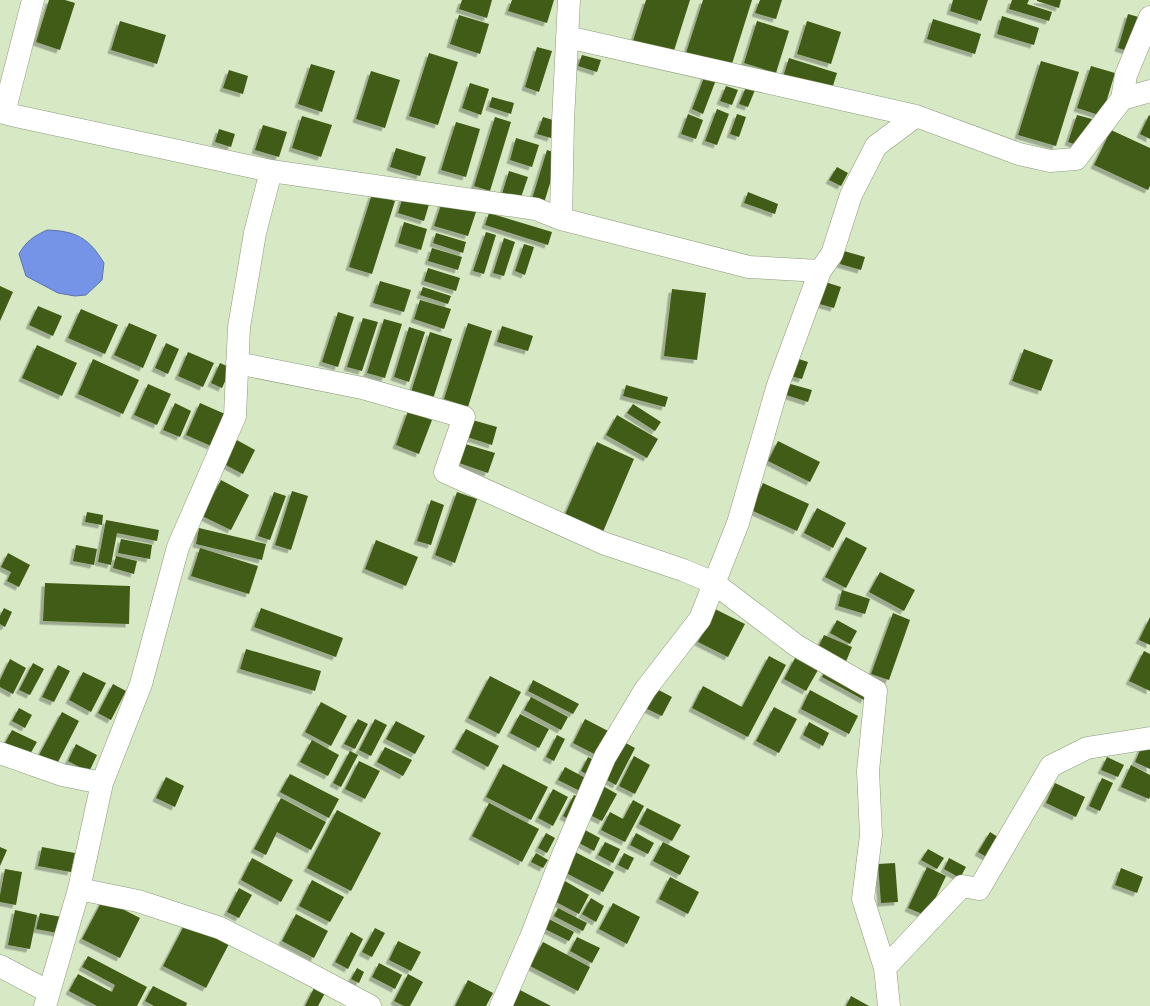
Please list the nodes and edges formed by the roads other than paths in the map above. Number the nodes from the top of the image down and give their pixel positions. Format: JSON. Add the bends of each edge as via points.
{"nodes":[{"id":1,"x":33,"y":0,"type":"edge"},
{"id":2,"x":569,"y":0,"type":"edge"},
{"id":3,"x":1150,"y":17,"type":"edge"},
{"id":4,"x":567,"y":37,"type":"junction"},
{"id":5,"x":1150,"y":91,"type":"edge"},
{"id":6,"x":1122,"y":99,"type":"junction"},
{"id":7,"x":2,"y":112,"type":"edge"},
{"id":8,"x":916,"y":116,"type":"junction"},
{"id":9,"x":271,"y":170,"type":"junction"},
{"id":10,"x":561,"y":219,"type":"junction"},
{"id":11,"x":820,"y":271,"type":"junction"},
{"id":12,"x":237,"y":363,"type":"junction"},
{"id":13,"x":714,"y":583,"type":"junction"},
{"id":14,"x":1150,"y":738,"type":"edge"},
{"id":15,"x":0,"y":753,"type":"edge"},
{"id":16,"x":102,"y":783,"type":"junction"},
{"id":17,"x":78,"y":889,"type":"junction"},
{"id":18,"x":0,"y":966,"type":"edge"},
{"id":19,"x":885,"y":968,"type":"junction"},
{"id":20,"x":47,"y":999,"type":"edge"},
{"id":21,"x":370,"y":1006,"type":"edge"},
{"id":22,"x":501,"y":1006,"type":"edge"},
{"id":23,"x":889,"y":1006,"type":"edge"}],
"edges":[{"from":1,"to":7,"type":"street"},
{"from":2,"to":4,"type":"street"},
{"from":3,"to":6,"type":"street","via":[[1126,74]]},
{"from":4,"to":8,"type":"street"},
{"from":4,"to":10,"type":"street"},
{"from":5,"to":6,"type":"street"},
{"from":6,"to":8,"type":"street","via":[[1076,159],[1050,161],[1019,154]]},
{"from":7,"to":9,"type":"street"},
{"from":8,"to":11,"type":"street","via":[[876,146],[850,195],[832,254]]},
{"from":9,"to":10,"type":"street","via":[[536,209]]},
{"from":9,"to":12,"type":"street","via":[[255,233],[239,327]]},
{"from":10,"to":11,"type":"street","via":[[749,267]]},
{"from":11,"to":13,"type":"street","via":[[778,385],[738,523]]},
{"from":12,"to":13,"type":"street","via":[[362,388],[464,417],[445,472],[603,543]]},
{"from":12,"to":16,"type":"street","via":[[235,416],[178,547],[141,684]]},
{"from":13,"to":19,"type":"street","via":[[797,646],[876,691],[868,770],[872,835],[863,899]]},
{"from":13,"to":22,"type":"street","via":[[700,620],[645,690],[605,757]]},
{"from":14,"to":19,"type":"street","via":[[1087,748],[1051,766],[979,889],[962,886]]},
{"from":15,"to":16,"type":"street","via":[[62,775]]},
{"from":16,"to":17,"type":"street"},
{"from":17,"to":20,"type":"street"},
{"from":17,"to":21,"type":"street","via":[[138,901],[220,928]]},
{"from":18,"to":20,"type":"street"},
{"from":19,"to":23,"type":"street"}]}
